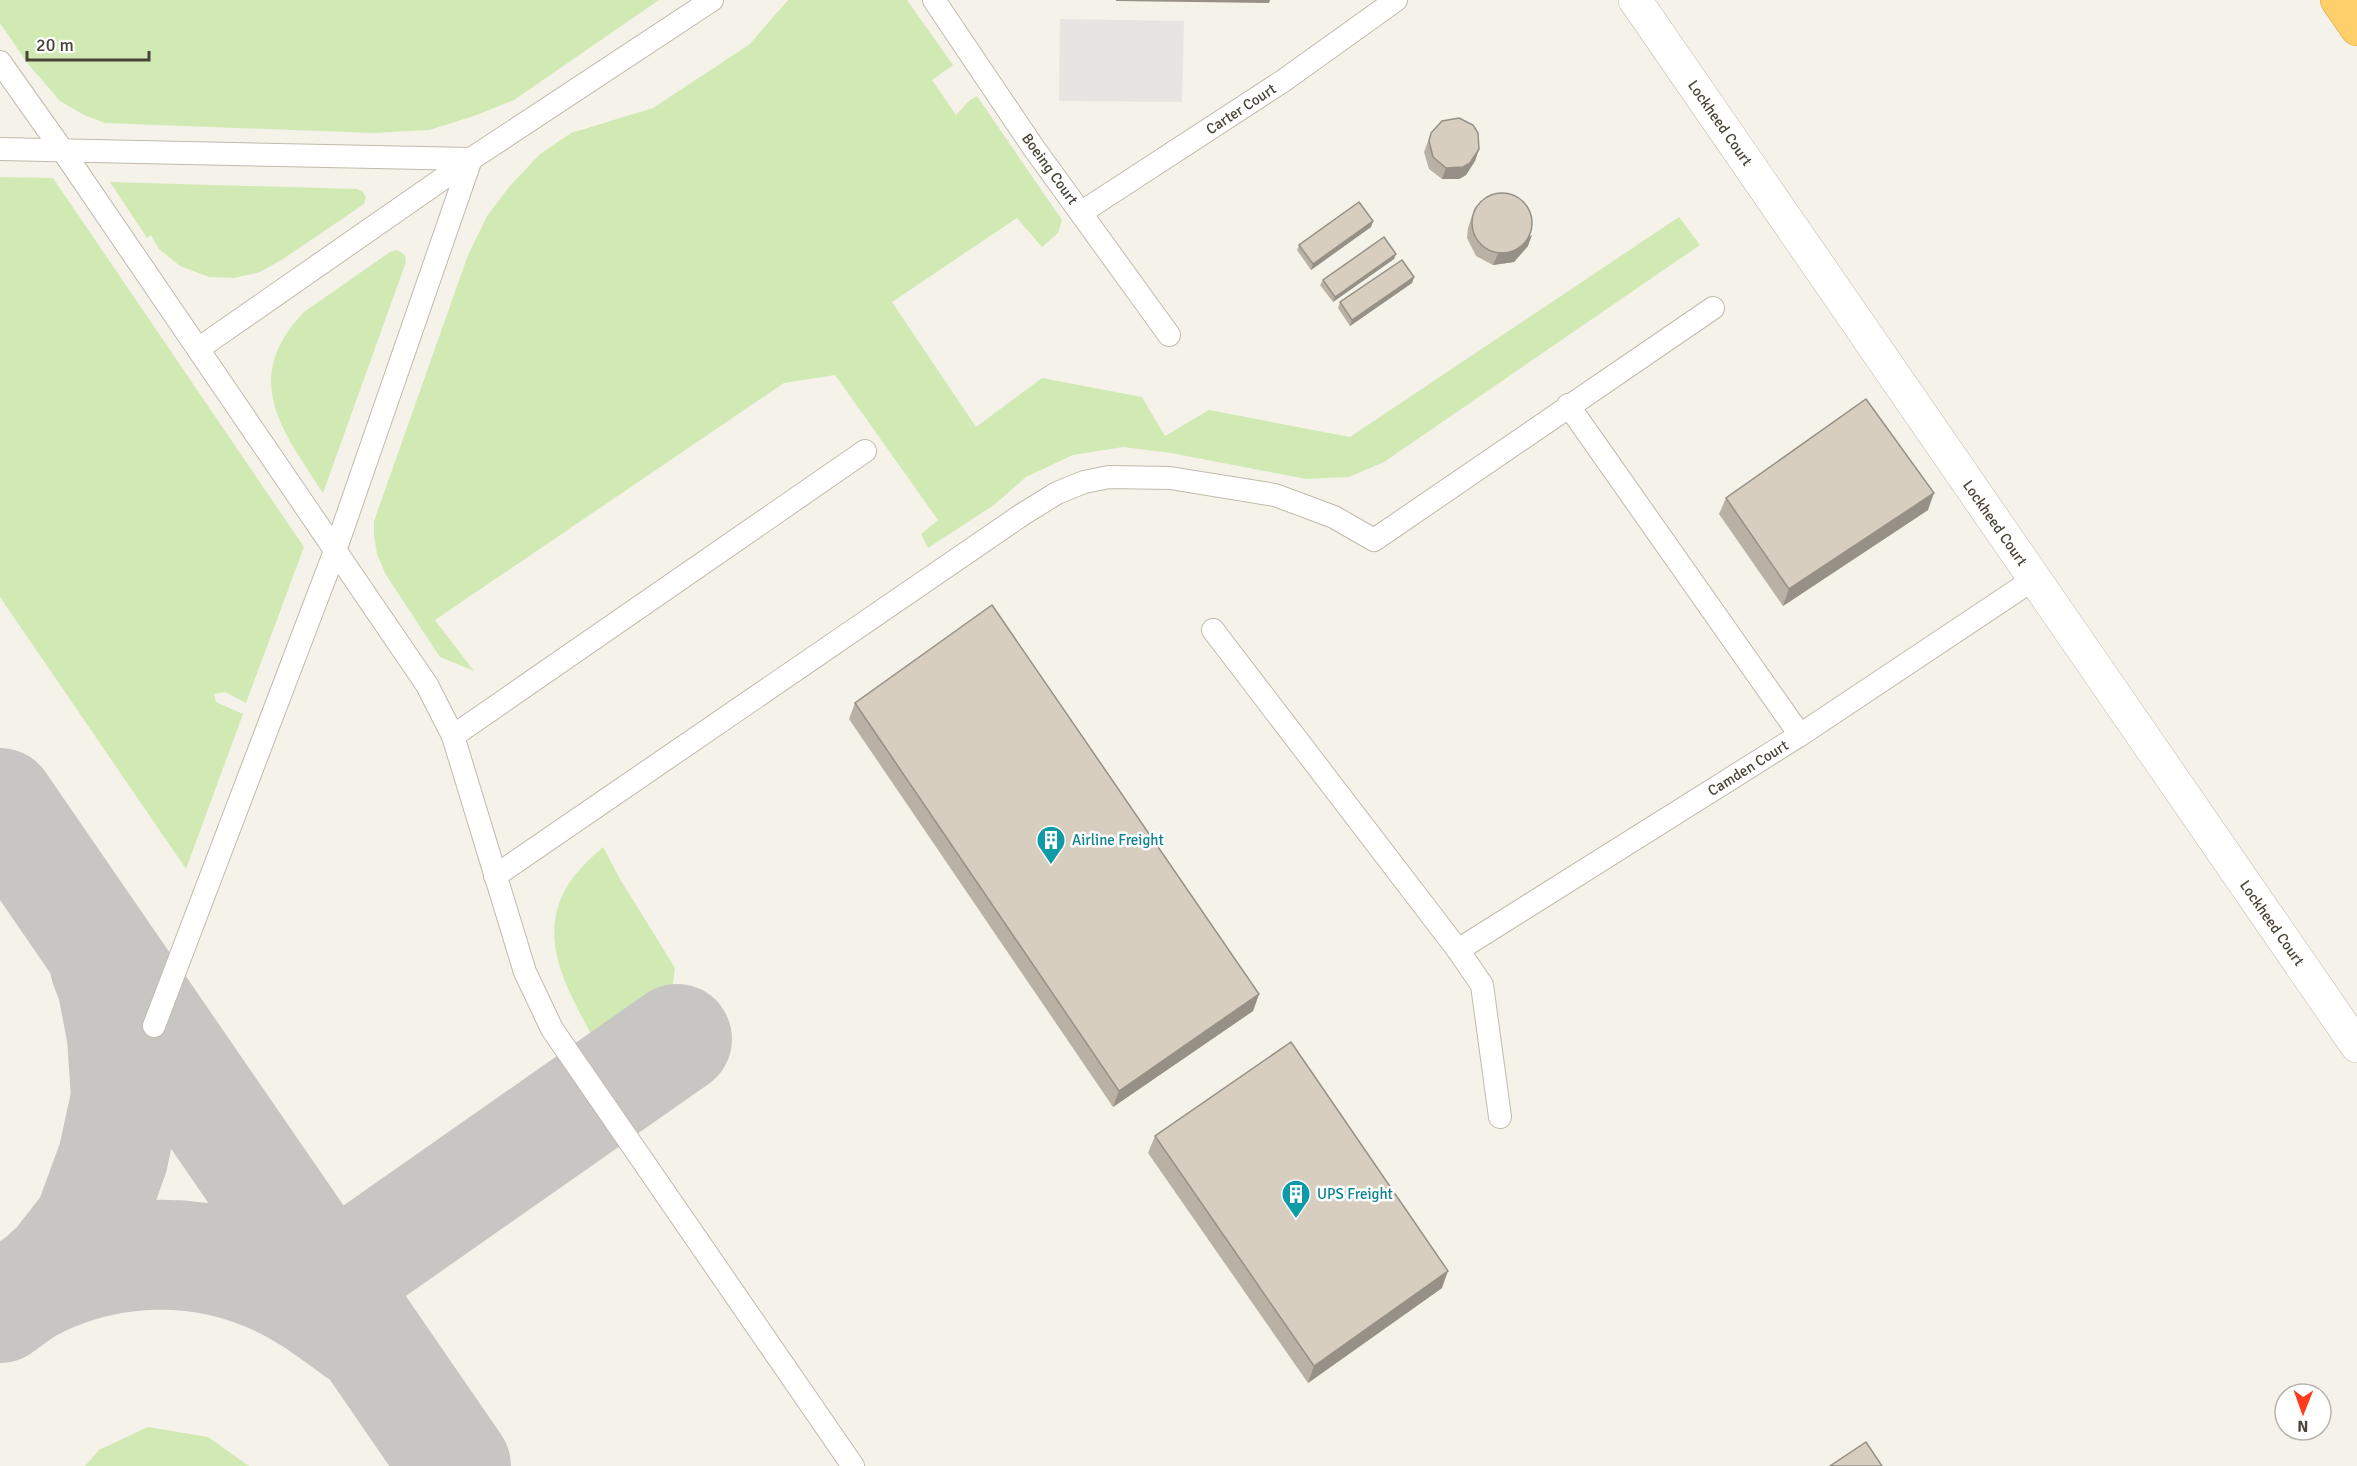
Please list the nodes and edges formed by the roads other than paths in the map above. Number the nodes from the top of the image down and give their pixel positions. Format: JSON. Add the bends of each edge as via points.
{"nodes":[{"id":1,"x":712,"y":0,"type":"edge"},
{"id":2,"x":934,"y":0,"type":"edge"},
{"id":3,"x":1395,"y":0,"type":"edge"},
{"id":4,"x":1635,"y":0,"type":"edge"},
{"id":5,"x":2337,"y":0,"type":"edge"},
{"id":6,"x":2357,"y":29,"type":"edge"},
{"id":7,"x":0,"y":62,"type":"edge"},
{"id":8,"x":0,"y":149,"type":"edge"},
{"id":9,"x":63,"y":151,"type":"junction"},
{"id":10,"x":471,"y":159,"type":"junction"},
{"id":11,"x":1082,"y":212,"type":"junction"},
{"id":12,"x":1713,"y":308,"type":"dead end"},
{"id":13,"x":1169,"y":335,"type":"dead end"},
{"id":14,"x":198,"y":349,"type":"junction"},
{"id":15,"x":1568,"y":405,"type":"junction"},
{"id":16,"x":866,"y":452,"type":"dead end"},
{"id":17,"x":334,"y":551,"type":"junction"},
{"id":18,"x":2034,"y":579,"type":"junction"},
{"id":19,"x":1213,"y":630,"type":"dead end"},
{"id":20,"x":1800,"y":735,"type":"junction"},
{"id":21,"x":453,"y":736,"type":"junction"},
{"id":22,"x":495,"y":876,"type":"junction"},
{"id":23,"x":1458,"y":950,"type":"junction"},
{"id":24,"x":154,"y":1026,"type":"dead end"},
{"id":25,"x":2357,"y":1046,"type":"edge"},
{"id":26,"x":1500,"y":1117,"type":"dead end"},
{"id":27,"x":853,"y":1466,"type":"edge"}],
"edges":[{"from":1,"to":10,"type":"lane"},
{"from":2,"to":11,"type":"lane","name":"Boeing Court"},
{"from":3,"to":11,"type":"lane","name":"Carter Court","via":[[1283,81]]},
{"from":4,"to":18,"type":"street","name":"Lockheed Court"},
{"from":5,"to":6,"type":"highway"},
{"from":7,"to":9,"type":"lane"},
{"from":8,"to":9,"type":"lane"},
{"from":9,"to":10,"type":"lane"},
{"from":9,"to":14,"type":"lane"},
{"from":10,"to":14,"type":"lane"},
{"from":10,"to":17,"type":"lane"},
{"from":11,"to":13,"type":"lane","name":"Boeing Court"},
{"from":12,"to":15,"type":"lane"},
{"from":14,"to":17,"type":"lane"},
{"from":15,"to":20,"type":"lane"},
{"from":15,"to":22,"type":"lane","via":[[1374,540],[1334,517],[1275,495],[1170,478],[1109,477],[1057,493]]},
{"from":16,"to":21,"type":"lane"},
{"from":17,"to":21,"type":"lane","via":[[427,685]]},
{"from":17,"to":24,"type":"lane"},
{"from":18,"to":20,"type":"lane","name":"Camden Court"},
{"from":18,"to":25,"type":"street","name":"Lockheed Court"},
{"from":19,"to":23,"type":"lane"},
{"from":20,"to":23,"type":"lane","name":"Camden Court"},
{"from":21,"to":22,"type":"lane"},
{"from":22,"to":27,"type":"lane","via":[[525,972],[552,1029]]},
{"from":23,"to":26,"type":"lane","via":[[1482,985]]}]}
